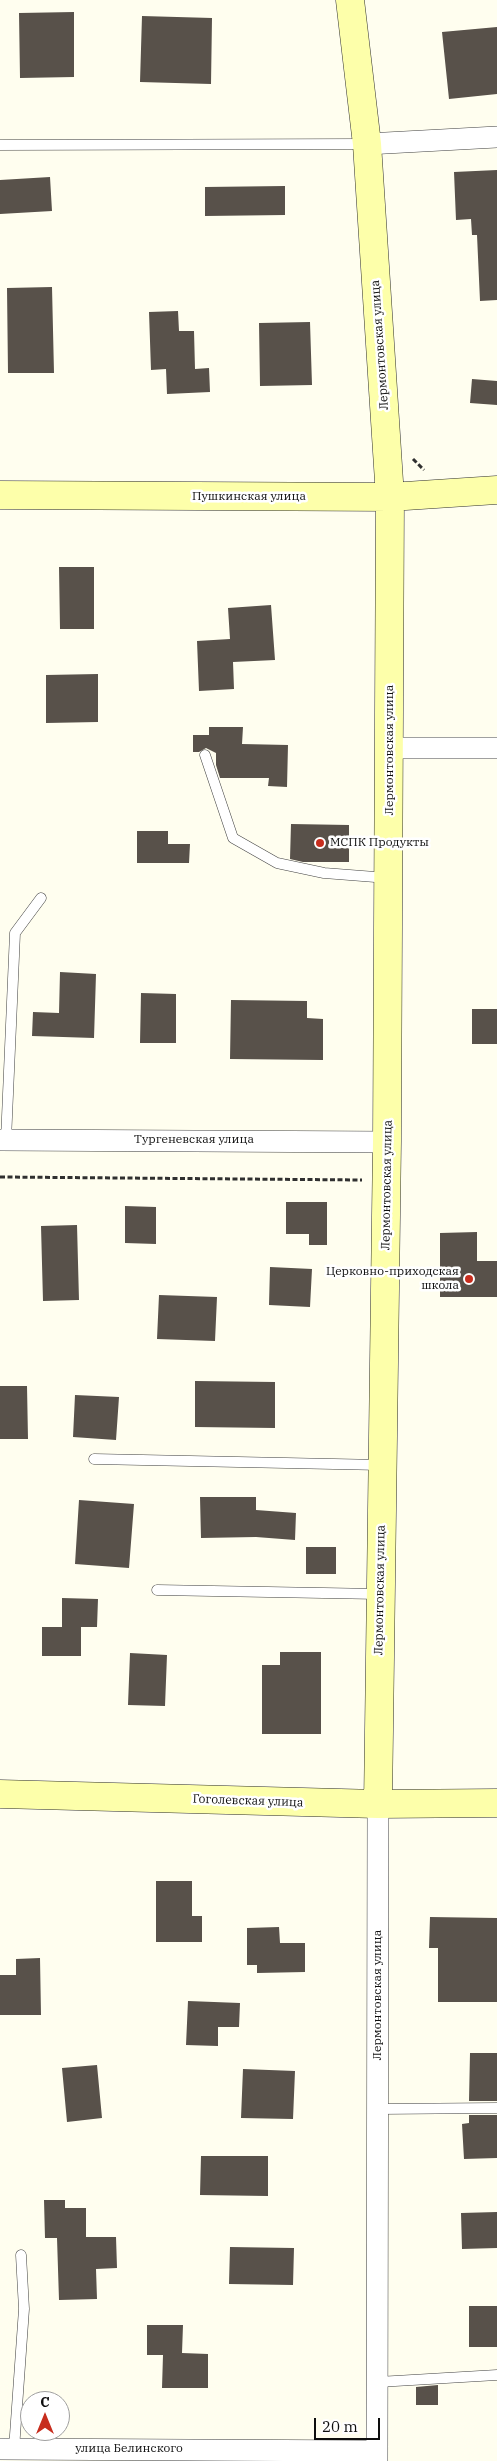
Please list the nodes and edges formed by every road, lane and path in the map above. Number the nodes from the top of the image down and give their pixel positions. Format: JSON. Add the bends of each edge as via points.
{"nodes":[{"id":1,"x":350,"y":0,"type":"edge"},
{"id":2,"x":497,"y":137,"type":"edge"},
{"id":3,"x":367,"y":144,"type":"junction"},
{"id":4,"x":0,"y":145,"type":"edge"},
{"id":5,"x":497,"y":490,"type":"edge"},
{"id":6,"x":0,"y":495,"type":"edge"},
{"id":7,"x":390,"y":498,"type":"junction"},
{"id":8,"x":390,"y":748,"type":"junction"},
{"id":9,"x":497,"y":748,"type":"edge"},
{"id":10,"x":205,"y":755,"type":"dead end"},
{"id":11,"x":389,"y":878,"type":"junction"},
{"id":12,"x":41,"y":898,"type":"dead end"},
{"id":13,"x":3,"y":1140,"type":"edge"},
{"id":14,"x":387,"y":1142,"type":"junction"},
{"id":15,"x":0,"y":1177,"type":"edge"},
{"id":16,"x":363,"y":1180,"type":"dead end"},
{"id":17,"x":94,"y":1459,"type":"dead end"},
{"id":18,"x":383,"y":1465,"type":"junction"},
{"id":19,"x":157,"y":1590,"type":"dead end"},
{"id":20,"x":380,"y":1594,"type":"junction"},
{"id":21,"x":0,"y":1794,"type":"edge"},
{"id":22,"x":497,"y":1803,"type":"edge"},
{"id":23,"x":378,"y":1804,"type":"junction"},
{"id":24,"x":497,"y":2108,"type":"edge"},
{"id":25,"x":378,"y":2109,"type":"junction"},
{"id":26,"x":21,"y":2254,"type":"dead end"},
{"id":27,"x":497,"y":2375,"type":"edge"},
{"id":28,"x":378,"y":2382,"type":"junction"},
{"id":29,"x":7,"y":2449,"type":"edge"},
{"id":30,"x":377,"y":2456,"type":"edge"}],
"edges":[{"from":1,"to":3,"type":"street","name":"Лермонтовская улица"},
{"from":2,"to":3,"type":"street"},
{"from":3,"to":4,"type":"lane"},
{"from":3,"to":7,"type":"street","name":"Лермонтовская улица"},
{"from":5,"to":7,"type":"street","name":"Пушкинская улица"},
{"from":6,"to":7,"type":"street","name":"Пушкинская улица"},
{"from":7,"to":8,"type":"street","name":"Лермонтовская улица"},
{"from":8,"to":9,"type":"street"},
{"from":8,"to":11,"type":"street","name":"Лермонтовская улица"},
{"from":10,"to":11,"type":"lane","via":[[233,838],[277,863],[324,873]]},
{"from":11,"to":14,"type":"street","name":"Лермонтовская улица"},
{"from":12,"to":13,"type":"lane","via":[[14,933]]},
{"from":13,"to":14,"type":"street","name":"Тургеневская улица"},
{"from":14,"to":18,"type":"street","name":"Лермонтовская улица"},
{"from":15,"to":16,"type":"path"},
{"from":17,"to":18,"type":"lane"},
{"from":18,"to":20,"type":"street","name":"Лермонтовская улица"},
{"from":19,"to":20,"type":"lane"},
{"from":20,"to":23,"type":"street","name":"Лермонтовская улица"},
{"from":21,"to":23,"type":"street","name":"Гоголевская улица"},
{"from":22,"to":23,"type":"street","name":"Гоголевская улица"},
{"from":23,"to":25,"type":"street","name":"Лермонтовская улица"},
{"from":24,"to":25,"type":"lane"},
{"from":25,"to":28,"type":"street","name":"Лермонтовская улица"},
{"from":26,"to":29,"type":"lane","via":[[24,2309]]},
{"from":27,"to":28,"type":"lane"},
{"from":28,"to":30,"type":"street","name":"Лермонтовская улица"},
{"from":29,"to":30,"type":"street","name":"улица Белинского"}]}
